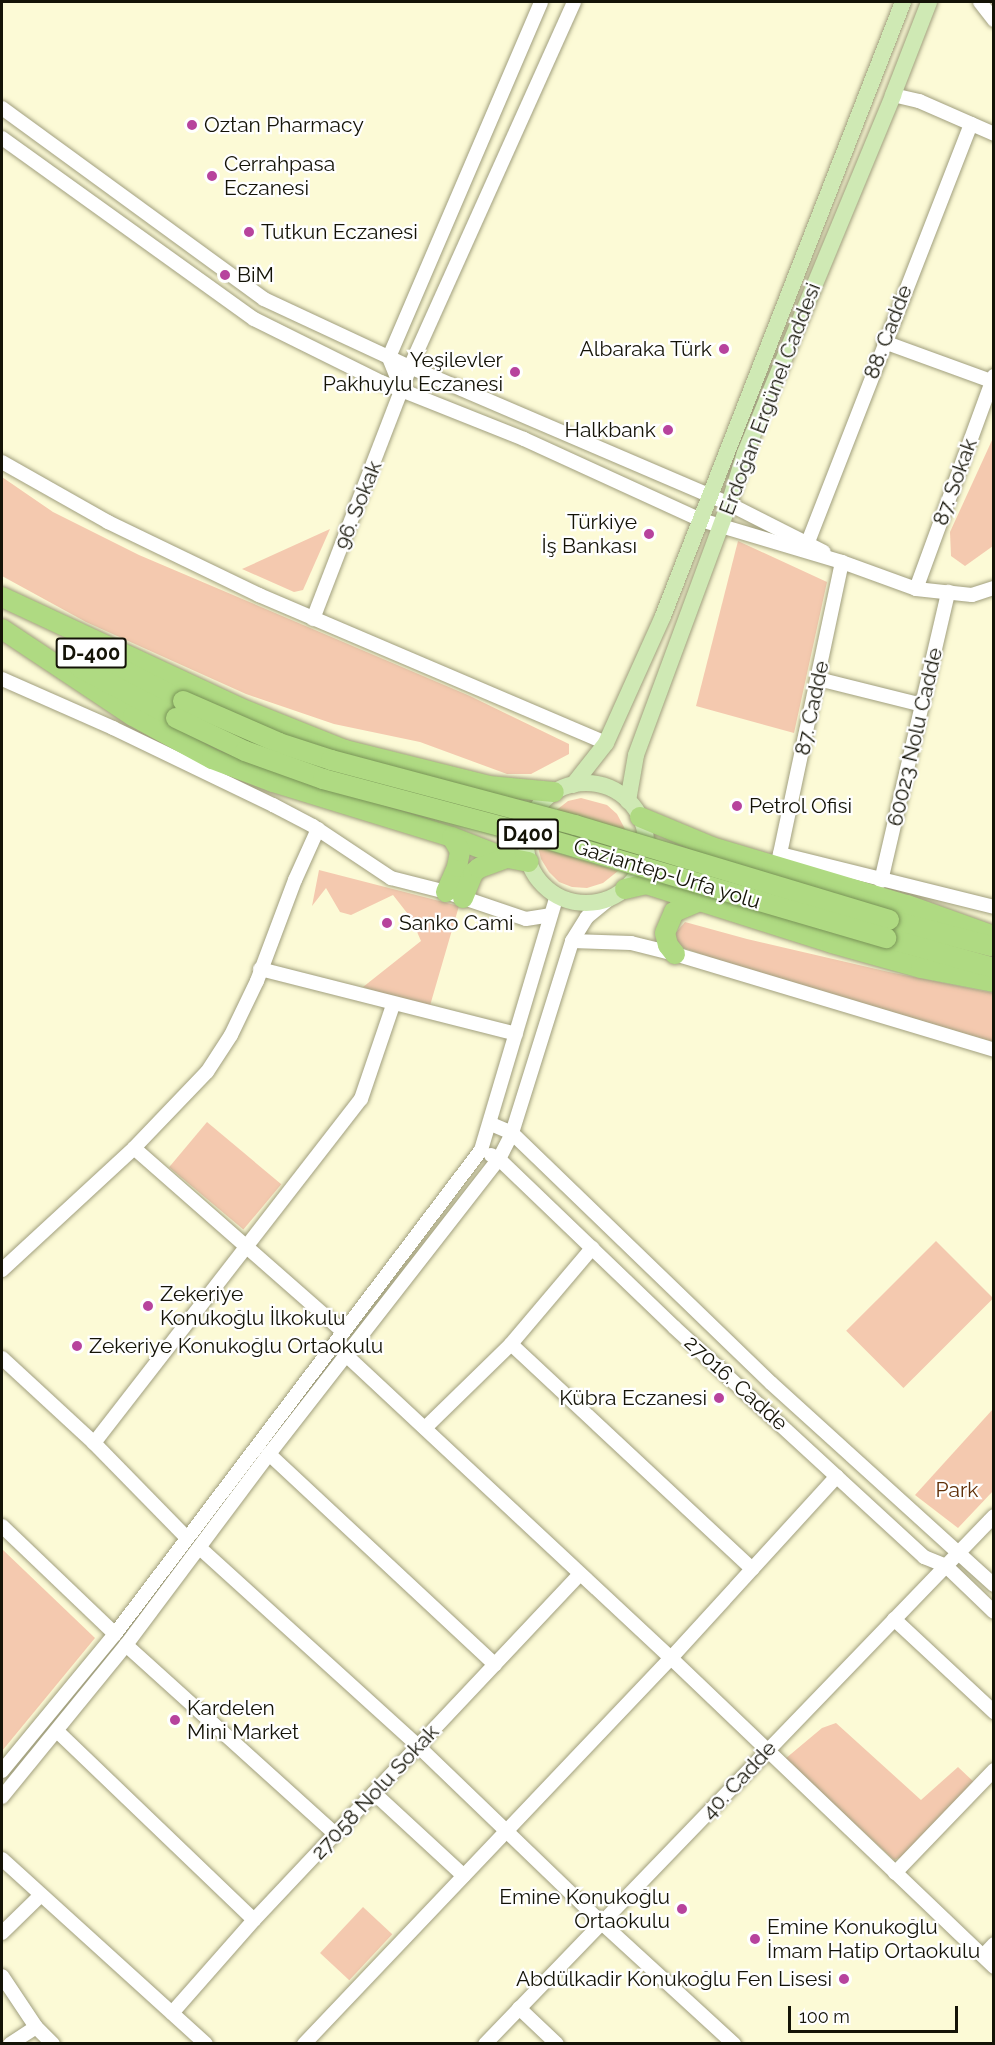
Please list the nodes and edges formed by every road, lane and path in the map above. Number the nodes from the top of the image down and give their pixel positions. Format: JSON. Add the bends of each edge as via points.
{"nodes":[{"id":1,"x":542,"y":2,"type":"edge"},
{"id":2,"x":574,"y":2,"type":"edge"},
{"id":3,"x":903,"y":2,"type":"edge"},
{"id":4,"x":929,"y":2,"type":"edge"},
{"id":5,"x":980,"y":2,"type":"edge"},
{"id":6,"x":993,"y":20,"type":"edge"},
{"id":7,"x":868,"y":90,"type":"junction"},
{"id":8,"x":893,"y":95,"type":"junction"},
{"id":9,"x":2,"y":108,"type":"edge"},
{"id":10,"x":971,"y":124,"type":"junction"},
{"id":11,"x":993,"y":134,"type":"edge"},
{"id":12,"x":2,"y":138,"type":"edge"},
{"id":13,"x":795,"y":279,"type":"junction"},
{"id":14,"x":814,"y":288,"type":"junction"},
{"id":15,"x":884,"y":342,"type":"junction"},
{"id":16,"x":389,"y":357,"type":"junction"},
{"id":17,"x":410,"y":367,"type":"junction"},
{"id":18,"x":992,"y":379,"type":"edge"},
{"id":19,"x":402,"y":390,"type":"junction"},
{"id":20,"x":580,"y":440,"type":"junction"},
{"id":21,"x":572,"y":461,"type":"junction"},
{"id":22,"x":2,"y":462,"type":"edge"},
{"id":23,"x":710,"y":496,"type":"junction"},
{"id":24,"x":729,"y":504,"type":"junction"},
{"id":25,"x":701,"y":519,"type":"junction"},
{"id":26,"x":721,"y":524,"type":"junction"},
{"id":27,"x":808,"y":542,"type":"junction"},
{"id":28,"x":842,"y":562,"type":"junction"},
{"id":29,"x":993,"y":588,"type":"edge"},
{"id":30,"x":916,"y":589,"type":"junction"},
{"id":31,"x":948,"y":592,"type":"junction"},
{"id":32,"x":2,"y":598,"type":"edge"},
{"id":33,"x":313,"y":619,"type":"junction"},
{"id":34,"x":2,"y":624,"type":"edge"},
{"id":35,"x":2,"y":629,"type":"edge"},
{"id":36,"x":2,"y":679,"type":"edge"},
{"id":37,"x":818,"y":679,"type":"junction"},
{"id":38,"x":922,"y":705,"type":"junction"},
{"id":39,"x":180,"y":709,"type":"junction"},
{"id":40,"x":606,"y":743,"type":"junction"},
{"id":41,"x":573,"y":784,"type":"junction"},
{"id":42,"x":554,"y":792,"type":"junction"},
{"id":43,"x":628,"y":801,"type":"junction"},
{"id":44,"x":640,"y":817,"type":"junction"},
{"id":45,"x":318,"y":829,"type":"junction"},
{"id":46,"x":452,"y":837,"type":"junction"},
{"id":47,"x":506,"y":858,"type":"junction"},
{"id":48,"x":529,"y":862,"type":"junction"},
{"id":49,"x":881,"y":881,"type":"junction"},
{"id":50,"x":617,"y":894,"type":"junction"},
{"id":51,"x":455,"y":895,"type":"junction"},
{"id":52,"x":556,"y":895,"type":"junction"},
{"id":53,"x":702,"y":900,"type":"junction"},
{"id":54,"x":993,"y":906,"type":"edge"},
{"id":55,"x":550,"y":915,"type":"junction"},
{"id":56,"x":887,"y":929,"type":"junction"},
{"id":57,"x":993,"y":936,"type":"edge"},
{"id":58,"x":572,"y":941,"type":"junction"},
{"id":59,"x":993,"y":947,"type":"edge"},
{"id":60,"x":675,"y":954,"type":"junction"},
{"id":61,"x":993,"y":968,"type":"edge"},
{"id":62,"x":260,"y":969,"type":"junction"},
{"id":63,"x":993,"y":982,"type":"edge"},
{"id":64,"x":393,"y":1005,"type":"junction"},
{"id":65,"x":516,"y":1034,"type":"junction"},
{"id":66,"x":993,"y":1050,"type":"edge"},
{"id":67,"x":491,"y":1124,"type":"junction"},
{"id":68,"x":512,"y":1133,"type":"junction"},
{"id":69,"x":134,"y":1148,"type":"junction"},
{"id":70,"x":481,"y":1150,"type":"junction"},
{"id":71,"x":499,"y":1159,"type":"junction"},
{"id":72,"x":247,"y":1247,"type":"junction"},
{"id":73,"x":592,"y":1248,"type":"junction"},
{"id":74,"x":2,"y":1270,"type":"edge"},
{"id":75,"x":342,"y":1331,"type":"junction"},
{"id":76,"x":511,"y":1344,"type":"junction"},
{"id":77,"x":347,"y":1356,"type":"junction"},
{"id":78,"x":2,"y":1358,"type":"edge"},
{"id":79,"x":425,"y":1428,"type":"junction"},
{"id":80,"x":94,"y":1443,"type":"junction"},
{"id":81,"x":269,"y":1454,"type":"junction"},
{"id":82,"x":837,"y":1476,"type":"junction"},
{"id":83,"x":993,"y":1516,"type":"edge"},
{"id":84,"x":2,"y":1526,"type":"edge"},
{"id":85,"x":187,"y":1538,"type":"junction"},
{"id":86,"x":201,"y":1549,"type":"junction"},
{"id":87,"x":958,"y":1554,"type":"junction"},
{"id":88,"x":946,"y":1566,"type":"junction"},
{"id":89,"x":752,"y":1569,"type":"junction"},
{"id":90,"x":580,"y":1574,"type":"junction"},
{"id":91,"x":993,"y":1585,"type":"edge"},
{"id":92,"x":993,"y":1612,"type":"edge"},
{"id":93,"x":894,"y":1618,"type":"junction"},
{"id":94,"x":115,"y":1634,"type":"junction"},
{"id":95,"x":126,"y":1645,"type":"junction"},
{"id":96,"x":671,"y":1658,"type":"junction"},
{"id":97,"x":495,"y":1665,"type":"junction"},
{"id":98,"x":993,"y":1712,"type":"edge"},
{"id":99,"x":57,"y":1731,"type":"junction"},
{"id":100,"x":418,"y":1746,"type":"junction"},
{"id":101,"x":766,"y":1751,"type":"junction"},
{"id":102,"x":2,"y":1770,"type":"edge"},
{"id":103,"x":993,"y":1770,"type":"edge"},
{"id":104,"x":374,"y":1793,"type":"junction"},
{"id":105,"x":2,"y":1797,"type":"edge"},
{"id":106,"x":508,"y":1831,"type":"junction"},
{"id":107,"x":335,"y":1834,"type":"junction"},
{"id":108,"x":2,"y":1859,"type":"edge"},
{"id":109,"x":895,"y":1873,"type":"junction"},
{"id":110,"x":464,"y":1876,"type":"junction"},
{"id":111,"x":41,"y":1894,"type":"junction"},
{"id":112,"x":254,"y":1920,"type":"junction"},
{"id":113,"x":603,"y":1924,"type":"junction"},
{"id":114,"x":2,"y":1933,"type":"edge"},
{"id":115,"x":993,"y":1944,"type":"edge"},
{"id":116,"x":983,"y":1956,"type":"junction"},
{"id":117,"x":993,"y":1966,"type":"edge"},
{"id":118,"x":2,"y":1976,"type":"edge"},
{"id":119,"x":519,"y":2008,"type":"junction"},
{"id":120,"x":172,"y":2013,"type":"junction"},
{"id":121,"x":36,"y":2026,"type":"junction"},
{"id":122,"x":10,"y":2043,"type":"edge"},
{"id":123,"x":53,"y":2043,"type":"edge"},
{"id":124,"x":206,"y":2043,"type":"edge"},
{"id":125,"x":304,"y":2043,"type":"edge"},
{"id":126,"x":485,"y":2043,"type":"edge"},
{"id":127,"x":557,"y":2043,"type":"edge"},
{"id":128,"x":734,"y":2043,"type":"edge"}],
"edges":[{"from":1,"to":16,"type":"street"},
{"from":2,"to":17,"type":"street","name":"96. Sokak"},
{"from":3,"to":7,"type":"main road"},
{"from":4,"to":8,"type":"main road","name":"Erdoğan Ergünel Caddesi"},
{"from":5,"to":6,"type":"street"},
{"from":7,"to":8,"type":"main road"},
{"from":7,"to":13,"type":"main road"},
{"from":8,"to":10,"type":"street","via":[[919,101]]},
{"from":8,"to":14,"type":"main road","name":"Erdoğan Ergünel Caddesi"},
{"from":9,"to":16,"type":"street","via":[[264,299]]},
{"from":10,"to":11,"type":"street"},
{"from":10,"to":15,"type":"street","name":"88. Cadde"},
{"from":12,"to":19,"type":"street","via":[[254,319]]},
{"from":13,"to":14,"type":"main road"},
{"from":13,"to":23,"type":"main road"},
{"from":14,"to":24,"type":"main road","name":"Erdoğan Ergünel Caddesi","via":[[745,453]]},
{"from":15,"to":18,"type":"street"},
{"from":15,"to":27,"type":"street","name":"88. Cadde"},
{"from":16,"to":17,"type":"street"},
{"from":16,"to":19,"type":"street"},
{"from":17,"to":19,"type":"street","name":"96. Sokak"},
{"from":17,"to":20,"type":"street"},
{"from":18,"to":30,"type":"street","name":"87. Sokak"},
{"from":19,"to":21,"type":"street"},
{"from":19,"to":33,"type":"street","name":"96. Sokak"},
{"from":20,"to":21,"type":"street"},
{"from":20,"to":23,"type":"street"},
{"from":21,"to":25,"type":"street"},
{"from":22,"to":33,"type":"street","via":[[108,522]]},
{"from":23,"to":24,"type":"street"},
{"from":23,"to":25,"type":"main road"},
{"from":24,"to":26,"type":"main road","name":"Erdoğan Ergünel Caddesi"},
{"from":24,"to":27,"type":"street"},
{"from":25,"to":26,"type":"street"},
{"from":25,"to":40,"type":"main road","via":[[659,626]]},
{"from":26,"to":28,"type":"street"},
{"from":26,"to":43,"type":"main road","name":"Erdoğan Ergünel Caddesi","via":[[636,754]]},
{"from":27,"to":28,"type":"street"},
{"from":28,"to":30,"type":"street"},
{"from":28,"to":37,"type":"street","name":"87. Cadde"},
{"from":29,"to":31,"type":"street","via":[[972,595]]},
{"from":30,"to":31,"type":"street"},
{"from":31,"to":38,"type":"street","name":"60023 Nolu Cadde"},
{"from":32,"to":39,"type":"highway","number":"D-400"},
{"from":32,"to":42,"type":"highway","via":[[240,708],[345,750],[489,786]]},
{"from":33,"to":40,"type":"street"},
{"from":34,"to":39,"type":"highway","number":"D-400"},
{"from":35,"to":46,"type":"highway","via":[[133,716],[212,759],[273,782]]},
{"from":36,"to":45,"type":"street","via":[[113,728]]},
{"from":37,"to":38,"type":"street"},
{"from":37,"to":49,"type":"street","name":"87. Cadde","via":[[780,854]]},
{"from":38,"to":49,"type":"street","name":"60023 Nolu Cadde"},
{"from":39,"to":56,"type":"highway","name":"Gaziantep-Urfa yolu","number":"D400","bridge":true,"via":[[331,760],[575,825]]},
{"from":40,"to":41,"type":"main road"},
{"from":41,"to":42,"type":"main road"},
{"from":41,"to":43,"type":"main road","via":[[593,783],[612,789]]},
{"from":42,"to":48,"type":"main road","via":[[539,805],[529,823],[525,852]]},
{"from":43,"to":44,"type":"main road"},
{"from":44,"to":50,"type":"main road","via":[[645,856],[638,874]]},
{"from":44,"to":57,"type":"highway","via":[[712,847],[907,905]]},
{"from":45,"to":51,"type":"street","via":[[392,878]]},
{"from":45,"to":62,"type":"street"},
{"from":46,"to":47,"type":"highway"},
{"from":46,"to":51,"type":"highway","via":[[460,851]]},
{"from":47,"to":48,"type":"highway"},
{"from":47,"to":51,"type":"highway","via":[[479,868]]},
{"from":48,"to":52,"type":"main road","via":[[538,880]]},
{"from":49,"to":54,"type":"street"},
{"from":50,"to":52,"type":"main road","via":[[590,903],[570,902]]},
{"from":50,"to":53,"type":"highway","via":[[646,884]]},
{"from":50,"to":58,"type":"street","via":[[587,917]]},
{"from":51,"to":55,"type":"street","via":[[526,919]]},
{"from":52,"to":55,"type":"street"},
{"from":53,"to":60,"type":"highway","via":[[674,912],[665,933]]},
{"from":53,"to":63,"type":"highway","via":[[832,943],[921,968]]},
{"from":55,"to":65,"type":"street"},
{"from":56,"to":59,"type":"highway","number":"D400"},
{"from":56,"to":61,"type":"highway","number":"D400"},
{"from":58,"to":60,"type":"street","via":[[631,944]]},
{"from":58,"to":68,"type":"street"},
{"from":60,"to":66,"type":"street"},
{"from":62,"to":64,"type":"street"},
{"from":62,"to":69,"type":"street","via":[[231,1035],[207,1072]]},
{"from":64,"to":65,"type":"street"},
{"from":64,"to":72,"type":"street","via":[[361,1099]]},
{"from":65,"to":67,"type":"street"},
{"from":67,"to":68,"type":"street","name":"27016. Cadde"},
{"from":67,"to":70,"type":"street"},
{"from":68,"to":71,"type":"street"},
{"from":68,"to":87,"type":"street","name":"27016. Cadde","via":[[771,1383]]},
{"from":69,"to":72,"type":"street"},
{"from":69,"to":74,"type":"street"},
{"from":70,"to":71,"type":"street","name":"27016. Cadde"},
{"from":70,"to":75,"type":"street"},
{"from":71,"to":73,"type":"street","name":"27016. Cadde"},
{"from":71,"to":77,"type":"street"},
{"from":72,"to":75,"type":"street"},
{"from":72,"to":80,"type":"street"},
{"from":73,"to":76,"type":"street"},
{"from":73,"to":82,"type":"street","name":"27016. Cadde"},
{"from":75,"to":85,"type":"street"},
{"from":76,"to":79,"type":"street"},
{"from":76,"to":89,"type":"street"},
{"from":77,"to":79,"type":"street"},
{"from":77,"to":81,"type":"street"},
{"from":78,"to":80,"type":"street"},
{"from":79,"to":90,"type":"street"},
{"from":80,"to":85,"type":"street"},
{"from":81,"to":86,"type":"street"},
{"from":81,"to":97,"type":"street"},
{"from":82,"to":88,"type":"street","name":"27016. Cadde","via":[[924,1557]]},
{"from":82,"to":89,"type":"street"},
{"from":83,"to":87,"type":"street","name":"40. Cadde"},
{"from":84,"to":94,"type":"street"},
{"from":85,"to":94,"type":"street"},
{"from":86,"to":95,"type":"street"},
{"from":86,"to":100,"type":"street"},
{"from":87,"to":88,"type":"street","name":"40. Cadde"},
{"from":87,"to":91,"type":"street","name":"27016. Cadde"},
{"from":88,"to":92,"type":"street","name":"27016. Cadde"},
{"from":88,"to":93,"type":"street","name":"40. Cadde"},
{"from":89,"to":96,"type":"street"},
{"from":90,"to":96,"type":"street"},
{"from":90,"to":97,"type":"street","name":"27058 Nolu Sokak"},
{"from":93,"to":98,"type":"street"},
{"from":93,"to":101,"type":"street","name":"40. Cadde"},
{"from":94,"to":102,"type":"street"},
{"from":95,"to":99,"type":"street"},
{"from":95,"to":107,"type":"street"},
{"from":96,"to":101,"type":"street"},
{"from":96,"to":106,"type":"street"},
{"from":97,"to":100,"type":"street","name":"27058 Nolu Sokak"},
{"from":99,"to":105,"type":"street"},
{"from":99,"to":112,"type":"street"},
{"from":100,"to":104,"type":"street","name":"27058 Nolu Sokak"},
{"from":100,"to":106,"type":"street"},
{"from":101,"to":109,"type":"street"},
{"from":101,"to":113,"type":"street","name":"40. Cadde"},
{"from":103,"to":109,"type":"street"},
{"from":104,"to":107,"type":"street","name":"27058 Nolu Sokak"},
{"from":104,"to":110,"type":"street"},
{"from":106,"to":110,"type":"street"},
{"from":106,"to":113,"type":"street"},
{"from":107,"to":112,"type":"street","name":"27058 Nolu Sokak"},
{"from":108,"to":111,"type":"street"},
{"from":109,"to":116,"type":"street"},
{"from":110,"to":125,"type":"street"},
{"from":111,"to":114,"type":"street"},
{"from":111,"to":120,"type":"street"},
{"from":112,"to":120,"type":"street","name":"27058 Nolu Sokak"},
{"from":113,"to":119,"type":"street","name":"40. Cadde"},
{"from":113,"to":128,"type":"street"},
{"from":115,"to":116,"type":"street"},
{"from":116,"to":117,"type":"street"},
{"from":118,"to":121,"type":"street"},
{"from":119,"to":126,"type":"street","name":"40. Cadde"},
{"from":119,"to":127,"type":"street"},
{"from":120,"to":124,"type":"street"},
{"from":121,"to":122,"type":"street"},
{"from":121,"to":123,"type":"street"}]}
